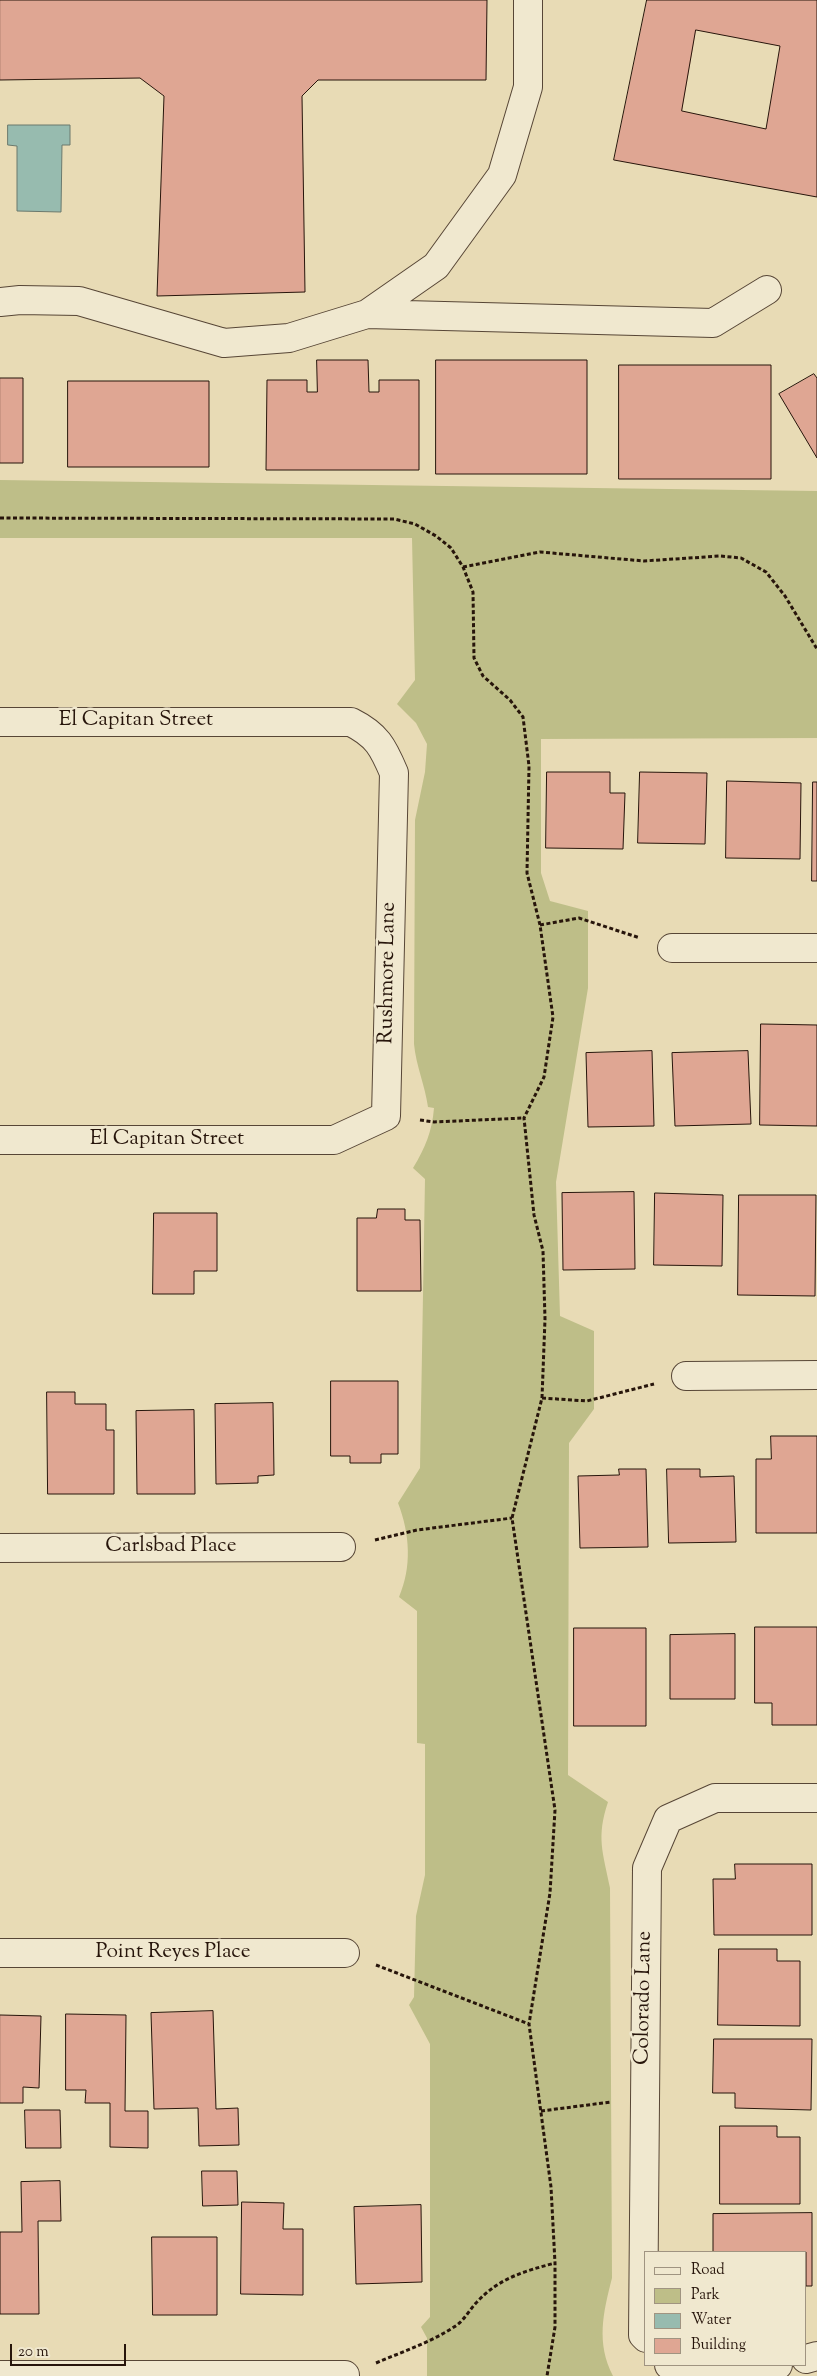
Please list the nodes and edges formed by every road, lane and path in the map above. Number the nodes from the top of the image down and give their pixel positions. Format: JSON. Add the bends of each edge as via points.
{"nodes":[{"id":1,"x":528,"y":0,"type":"edge"},
{"id":2,"x":767,"y":290,"type":"dead end"},
{"id":3,"x":0,"y":302,"type":"edge"},
{"id":4,"x":367,"y":314,"type":"junction"},
{"id":5,"x":0,"y":518,"type":"edge"},
{"id":6,"x":463,"y":566,"type":"junction"},
{"id":7,"x":817,"y":649,"type":"edge"},
{"id":8,"x":0,"y":722,"type":"edge"},
{"id":9,"x":394,"y":774,"type":"joint"},
{"id":10,"x":540,"y":925,"type":"junction"},
{"id":11,"x":672,"y":948,"type":"joint"},
{"id":12,"x":817,"y":948,"type":"edge"},
{"id":13,"x":386,"y":1116,"type":"junction"},
{"id":14,"x":524,"y":1118,"type":"junction"},
{"id":15,"x":0,"y":1140,"type":"edge"},
{"id":16,"x":817,"y":1375,"type":"edge"},
{"id":17,"x":686,"y":1376,"type":"joint"},
{"id":18,"x":542,"y":1398,"type":"junction"},
{"id":19,"x":512,"y":1518,"type":"junction"},
{"id":20,"x":342,"y":1547,"type":"joint"},
{"id":21,"x":0,"y":1548,"type":"edge"},
{"id":22,"x":817,"y":1798,"type":"edge"},
{"id":23,"x":345,"y":1953,"type":"joint"},
{"id":24,"x":0,"y":1954,"type":"edge"},
{"id":25,"x":529,"y":2024,"type":"junction"},
{"id":26,"x":644,"y":2101,"type":"junction"},
{"id":27,"x":541,"y":2111,"type":"junction"},
{"id":28,"x":555,"y":2263,"type":"junction"},
{"id":29,"x":644,"y":2337,"type":"edge"},
{"id":30,"x":672,"y":2366,"type":"edge"},
{"id":31,"x":773,"y":2366,"type":"edge"},
{"id":32,"x":0,"y":2375,"type":"edge"},
{"id":33,"x":345,"y":2375,"type":"edge"},
{"id":34,"x":547,"y":2376,"type":"edge"},
{"id":35,"x":706,"y":2376,"type":"edge"},
{"id":36,"x":726,"y":2376,"type":"edge"}],
"edges":[{"from":1,"to":4,"type":"street","via":[[528,87],[502,175],[436,266]]},
{"from":2,"to":4,"type":"street","via":[[713,323]]},
{"from":3,"to":4,"type":"street","via":[[79,302],[224,343],[289,338]]},
{"from":5,"to":6,"type":"path","via":[[394,519],[415,524],[436,536],[451,548]]},
{"from":6,"to":7,"type":"path","via":[[540,552],[644,561],[720,556],[741,558],[766,572],[785,596]]},
{"from":6,"to":10,"type":"path","via":[[473,592],[474,658],[483,676],[510,700],[523,717],[529,766],[527,873]]},
{"from":8,"to":9,"type":"street","name":"El Capitan Street","via":[[351,722],[368,731],[384,748]]},
{"from":9,"to":13,"type":"street","name":"Rushmore Lane"},
{"from":10,"to":11,"type":"path","via":[[580,918]]},
{"from":10,"to":14,"type":"path","via":[[553,1017],[544,1077]]},
{"from":11,"to":12,"type":"street"},
{"from":13,"to":14,"type":"path","via":[[434,1122]]},
{"from":13,"to":15,"type":"street","name":"El Capitan Street","via":[[334,1140]]},
{"from":14,"to":18,"type":"path","via":[[534,1214],[543,1251]]},
{"from":16,"to":17,"type":"street"},
{"from":17,"to":18,"type":"path","via":[[587,1401]]},
{"from":18,"to":19,"type":"path"},
{"from":19,"to":20,"type":"path","via":[[417,1530]]},
{"from":19,"to":25,"type":"path","via":[[555,1810],[550,1894]]},
{"from":20,"to":21,"type":"street","name":"Carlsbad Place"},
{"from":22,"to":26,"type":"street","name":"Colorado Lane","via":[[715,1798],[668,1819],[647,1868]]},
{"from":23,"to":24,"type":"street","name":"Point Reyes Place"},
{"from":23,"to":25,"type":"path"},
{"from":25,"to":27,"type":"path"},
{"from":26,"to":27,"type":"path","via":[[602,2102]]},
{"from":26,"to":29,"type":"street","name":"Colorado Lane"},
{"from":27,"to":28,"type":"path","via":[[551,2187]]},
{"from":28,"to":33,"type":"path","via":[[521,2272],[496,2284],[460,2323],[439,2337]]},
{"from":28,"to":34,"type":"path","via":[[555,2328]]},
{"from":30,"to":35,"type":"street"},
{"from":31,"to":36,"type":"street"},
{"from":32,"to":33,"type":"street"}]}
